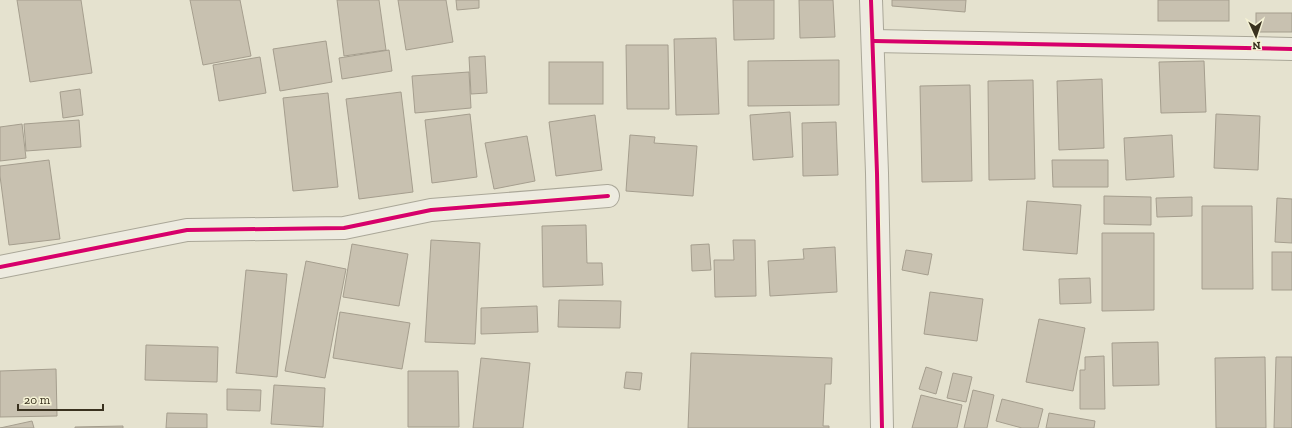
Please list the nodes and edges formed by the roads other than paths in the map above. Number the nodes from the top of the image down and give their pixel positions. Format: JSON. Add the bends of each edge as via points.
{"nodes":[{"id":1,"x":871,"y":0,"type":"edge"},
{"id":2,"x":873,"y":41,"type":"junction"},
{"id":3,"x":1292,"y":48,"type":"edge"},
{"id":4,"x":608,"y":196,"type":"dead end"},
{"id":5,"x":0,"y":267,"type":"edge"},
{"id":6,"x":882,"y":428,"type":"edge"}],
"edges":[{"from":1,"to":2,"type":"street"},
{"from":2,"to":3,"type":"street"},
{"from":2,"to":6,"type":"street"},
{"from":4,"to":5,"type":"street","via":[[430,210],[344,228],[187,230]]}]}
